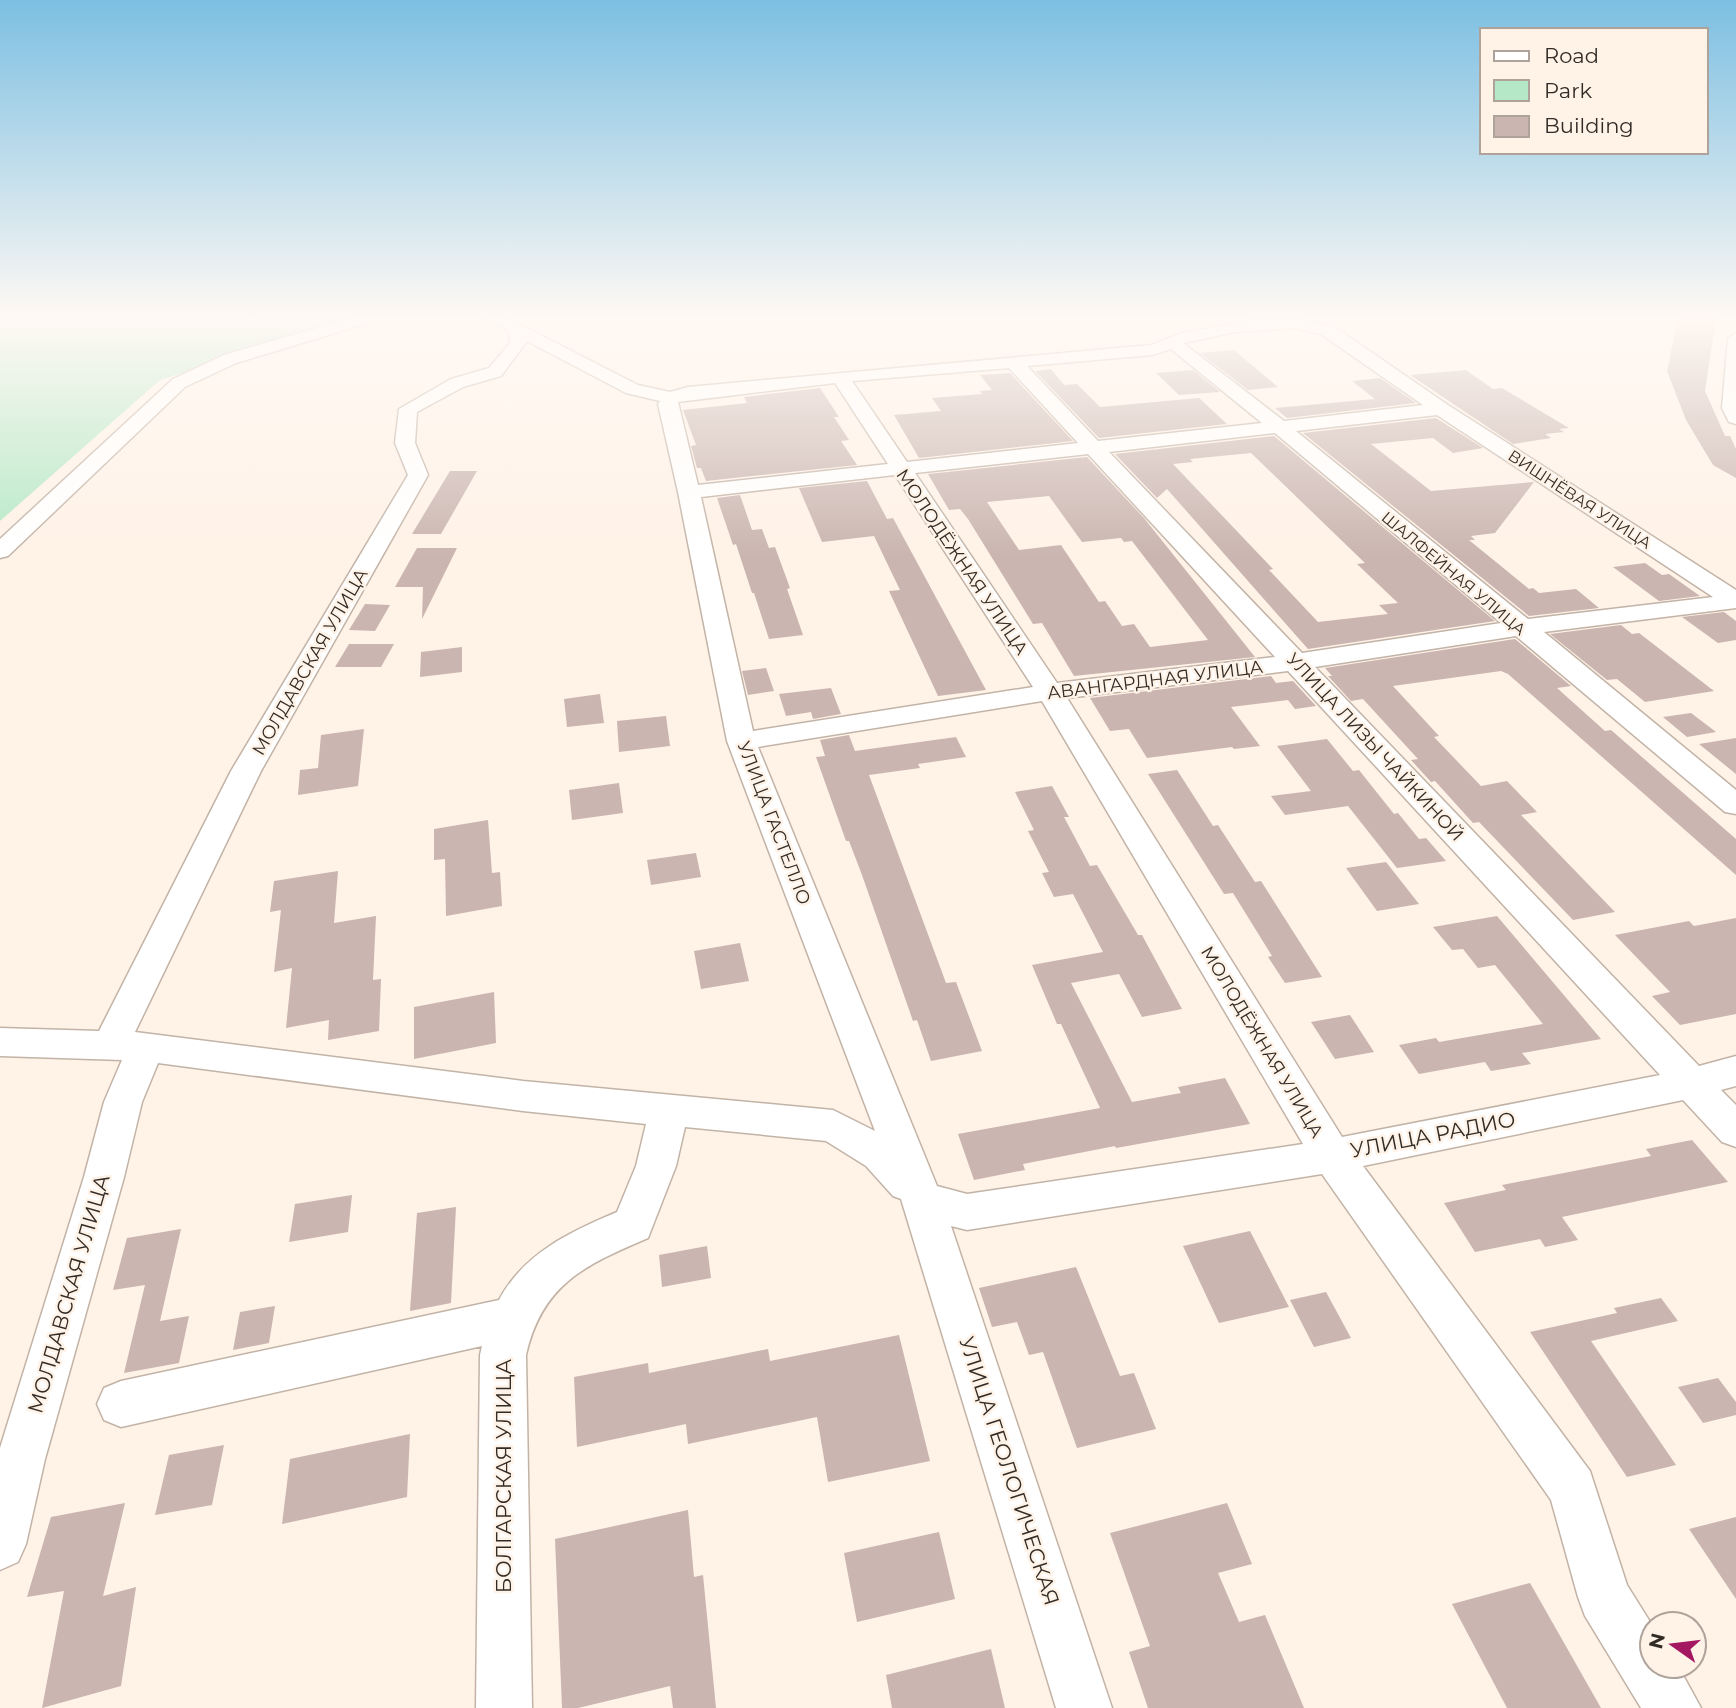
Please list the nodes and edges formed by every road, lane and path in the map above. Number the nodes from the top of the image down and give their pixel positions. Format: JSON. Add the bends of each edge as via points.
{"nodes":[{"id":1,"x":163,"y":398,"type":"edge"},
{"id":2,"x":429,"y":398,"type":"edge"},
{"id":3,"x":671,"y":398,"type":"edge"},
{"id":4,"x":853,"y":398,"type":"edge"},
{"id":5,"x":1047,"y":398,"type":"edge"},
{"id":6,"x":1241,"y":398,"type":"edge"},
{"id":7,"x":1426,"y":398,"type":"edge"},
{"id":8,"x":1732,"y":398,"type":"edge"},
{"id":9,"x":1441,"y":408,"type":"junction"},
{"id":10,"x":1736,"y":418,"type":"edge"},
{"id":11,"x":1280,"y":427,"type":"junction"},
{"id":12,"x":1096,"y":448,"type":"junction"},
{"id":13,"x":899,"y":468,"type":"junction"},
{"id":14,"x":689,"y":492,"type":"junction"},
{"id":15,"x":0,"y":551,"type":"edge"},
{"id":16,"x":1736,"y":601,"type":"edge"},
{"id":17,"x":1519,"y":628,"type":"junction"},
{"id":18,"x":1296,"y":663,"type":"junction"},
{"id":19,"x":1050,"y":692,"type":"junction"},
{"id":20,"x":741,"y":741,"type":"junction"},
{"id":21,"x":1736,"y":805,"type":"edge"},
{"id":22,"x":0,"y":1042,"type":"edge"},
{"id":23,"x":128,"y":1046,"type":"junction"},
{"id":24,"x":1736,"y":1071,"type":"edge"},
{"id":25,"x":1690,"y":1084,"type":"junction"},
{"id":26,"x":669,"y":1110,"type":"junction"},
{"id":27,"x":1736,"y":1131,"type":"edge"},
{"id":28,"x":1332,"y":1156,"type":"junction"},
{"id":29,"x":927,"y":1217,"type":"junction"},
{"id":30,"x":513,"y":1318,"type":"junction"},
{"id":31,"x":121,"y":1404,"type":"dead end"},
{"id":32,"x":0,"y":1544,"type":"edge"},
{"id":33,"x":504,"y":1708,"type":"edge"},
{"id":34,"x":1084,"y":1708,"type":"edge"},
{"id":35,"x":1673,"y":1708,"type":"edge"}],
"edges":[{"from":1,"to":15,"type":"street"},
{"from":2,"to":23,"type":"street","name":"МОЛДАВСКАЯ УЛИЦА","via":[[408,409],[405,443],[418,475],[246,771]]},
{"from":3,"to":14,"type":"street","name":"УЛИЦА ГАСТЕЛЛО","via":[[667,404]]},
{"from":4,"to":13,"type":"street","name":"МОЛОДЁЖНАЯ УЛИЦА"},
{"from":5,"to":12,"type":"street","name":"УЛИЦА ЛИЗЫ ЧАЙКИНОЙ"},
{"from":6,"to":11,"type":"street","name":"ШАЛФЕЙНАЯ УЛИЦА"},
{"from":7,"to":9,"type":"street","name":"ВИШНЁВАЯ УЛИЦА"},
{"from":8,"to":10,"type":"street"},
{"from":9,"to":11,"type":"street"},
{"from":9,"to":16,"type":"street","name":"ВИШНЁВАЯ УЛИЦА"},
{"from":11,"to":12,"type":"street"},
{"from":11,"to":17,"type":"street","name":"ШАЛФЕЙНАЯ УЛИЦА"},
{"from":12,"to":13,"type":"street"},
{"from":12,"to":18,"type":"street","name":"УЛИЦА ЛИЗЫ ЧАЙКИНОЙ"},
{"from":13,"to":14,"type":"street"},
{"from":13,"to":19,"type":"street","name":"МОЛОДЁЖНАЯ УЛИЦА"},
{"from":14,"to":20,"type":"street","name":"УЛИЦА ГАСТЕЛЛО"},
{"from":16,"to":17,"type":"street","name":"АВАНГАРДНАЯ УЛИЦА"},
{"from":17,"to":18,"type":"street","name":"АВАНГАРДНАЯ УЛИЦА"},
{"from":17,"to":21,"type":"street","name":"ШАЛФЕЙНАЯ УЛИЦА"},
{"from":18,"to":19,"type":"street","name":"АВАНГАРДНАЯ УЛИЦА"},
{"from":18,"to":25,"type":"street","name":"УЛИЦА ЛИЗЫ ЧАЙКИНОЙ"},
{"from":19,"to":20,"type":"street","name":"АВАНГАРДНАЯ УЛИЦА"},
{"from":19,"to":28,"type":"street","name":"МОЛОДЁЖНАЯ УЛИЦА"},
{"from":20,"to":29,"type":"street","name":"УЛИЦА ГАСТЕЛЛО"},
{"from":22,"to":23,"type":"street"},
{"from":23,"to":26,"type":"street"},
{"from":23,"to":32,"type":"street","name":"МОЛДАВСКАЯ УЛИЦА","via":[[123,1102],[104,1177]]},
{"from":24,"to":25,"type":"street","name":"УЛИЦА РАДИО"},
{"from":25,"to":27,"type":"street","name":"УЛИЦА ЛИЗЫ ЧАЙКИНОЙ"},
{"from":25,"to":28,"type":"street","name":"УЛИЦА РАДИО"},
{"from":26,"to":29,"type":"street","via":[[833,1126],[880,1154]]},
{"from":26,"to":30,"type":"street","name":"БОЛГАРСКАЯ УЛИЦА","via":[[656,1166],[633,1225],[563,1258],[534,1284]]},
{"from":28,"to":29,"type":"street","name":"УЛИЦА РАДИО"},
{"from":28,"to":35,"type":"street","name":"МОЛОДЁЖНАЯ УЛИЦА","via":[[1573,1488],[1604,1597]]},
{"from":29,"to":34,"type":"street","name":"УЛИЦА ГЕОЛОГИЧЕСКАЯ"},
{"from":30,"to":31,"type":"street"},
{"from":30,"to":33,"type":"street","name":"БОЛГАРСКАЯ УЛИЦА","via":[[503,1355]]}]}
